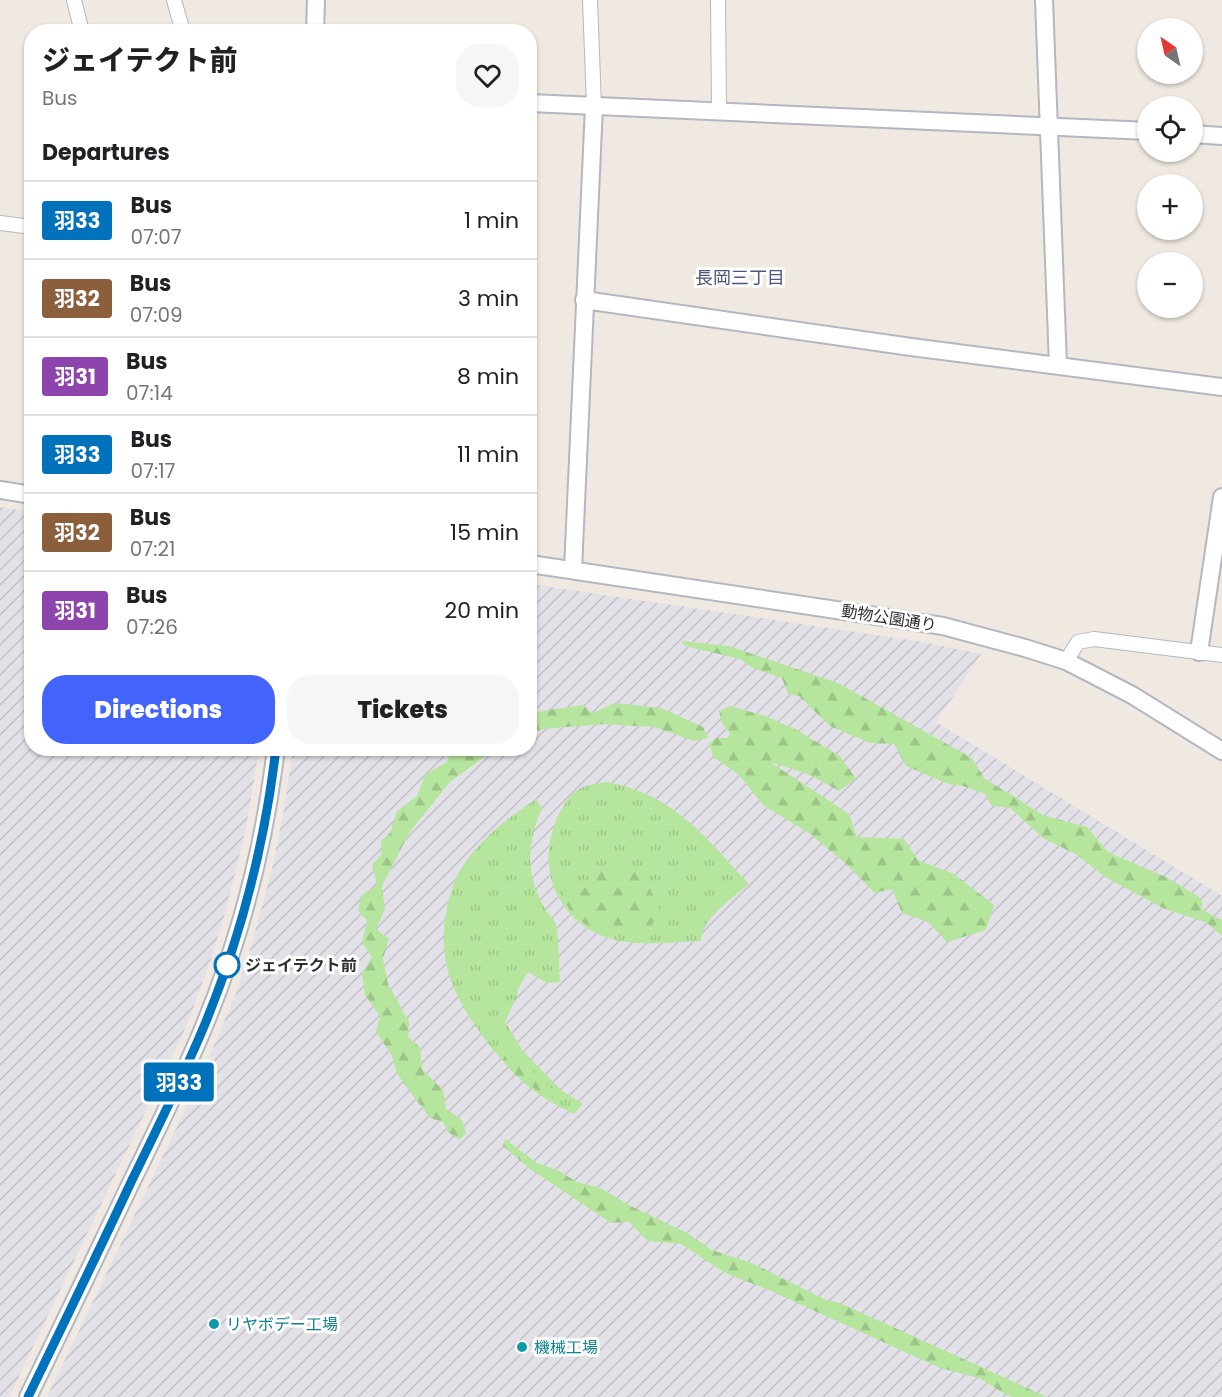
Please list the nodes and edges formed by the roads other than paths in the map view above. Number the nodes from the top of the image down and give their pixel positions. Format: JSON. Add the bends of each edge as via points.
{"nodes":[{"id":1,"x":74,"y":0,"type":"edge"},
{"id":2,"x":174,"y":0,"type":"edge"},
{"id":3,"x":316,"y":0,"type":"edge"},
{"id":4,"x":590,"y":0,"type":"edge"},
{"id":5,"x":718,"y":0,"type":"edge"},
{"id":6,"x":1044,"y":0,"type":"edge"},
{"id":7,"x":80,"y":24,"type":"edge"},
{"id":8,"x":181,"y":24,"type":"edge"},
{"id":9,"x":315,"y":24,"type":"edge"},
{"id":10,"x":537,"y":103,"type":"edge"},
{"id":11,"x":594,"y":106,"type":"junction"},
{"id":12,"x":719,"y":111,"type":"junction"},
{"id":13,"x":1050,"y":126,"type":"junction"},
{"id":14,"x":1137,"y":131,"type":"edge"},
{"id":15,"x":1203,"y":135,"type":"edge"},
{"id":16,"x":1222,"y":136,"type":"edge"},
{"id":17,"x":0,"y":223,"type":"edge"},
{"id":18,"x":24,"y":225,"type":"edge"},
{"id":19,"x":585,"y":300,"type":"junction"},
{"id":20,"x":1058,"y":365,"type":"junction"},
{"id":21,"x":1222,"y":387,"type":"edge"},
{"id":22,"x":0,"y":490,"type":"edge"},
{"id":23,"x":24,"y":494,"type":"edge"},
{"id":24,"x":1222,"y":497,"type":"edge"},
{"id":25,"x":537,"y":565,"type":"edge"},
{"id":26,"x":573,"y":570,"type":"junction"},
{"id":27,"x":1199,"y":652,"type":"junction"},
{"id":28,"x":1222,"y":655,"type":"edge"},
{"id":29,"x":1066,"y":661,"type":"junction"},
{"id":30,"x":1222,"y":751,"type":"edge"},
{"id":31,"x":275,"y":756,"type":"edge"},
{"id":32,"x":28,"y":1397,"type":"edge"}],
"edges":[{"from":1,"to":7,"type":"street"},
{"from":2,"to":8,"type":"street"},
{"from":3,"to":9,"type":"street"},
{"from":4,"to":11,"type":"street"},
{"from":5,"to":12,"type":"street"},
{"from":6,"to":13,"type":"street"},
{"from":10,"to":11,"type":"street"},
{"from":11,"to":12,"type":"street"},
{"from":11,"to":19,"type":"street"},
{"from":12,"to":13,"type":"street"},
{"from":13,"to":14,"type":"street"},
{"from":13,"to":20,"type":"street"},
{"from":15,"to":16,"type":"street"},
{"from":17,"to":18,"type":"street"},
{"from":19,"to":20,"type":"street"},
{"from":19,"to":26,"type":"street"},
{"from":20,"to":21,"type":"street"},
{"from":22,"to":23,"type":"street"},
{"from":24,"to":27,"type":"street"},
{"from":25,"to":26,"type":"street","name":"動物公園通り"},
{"from":26,"to":29,"type":"street","name":"動物公園通り","via":[[943,626]]},
{"from":27,"to":28,"type":"street"},
{"from":27,"to":29,"type":"street","via":[[1094,639],[1077,642]]},
{"from":29,"to":30,"type":"street","name":"動物公園通り","via":[[1132,695]]},
{"from":31,"to":32,"type":"street","via":[[244,908],[205,1023]]}]}
